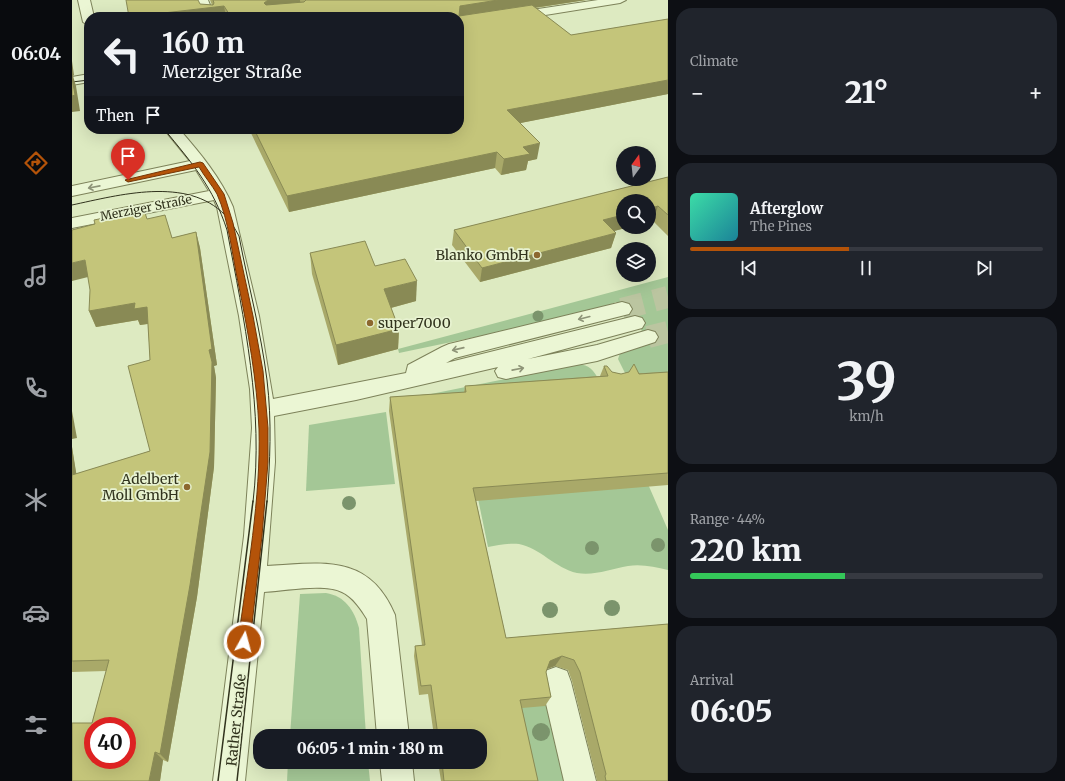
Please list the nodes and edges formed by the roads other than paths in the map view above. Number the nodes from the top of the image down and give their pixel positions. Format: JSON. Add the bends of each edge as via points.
{"nodes":[{"id":1,"x":84,"y":0,"type":"edge"},
{"id":2,"x":202,"y":0,"type":"edge"},
{"id":3,"x":620,"y":0,"type":"edge"},
{"id":4,"x":87,"y":12,"type":"edge"},
{"id":5,"x":206,"y":12,"type":"edge"},
{"id":6,"x":464,"y":24,"type":"edge"},
{"id":7,"x":84,"y":79,"type":"edge"},
{"id":8,"x":72,"y":80,"type":"edge"},
{"id":9,"x":175,"y":134,"type":"edge"},
{"id":10,"x":200,"y":164,"type":"junction"},
{"id":11,"x":72,"y":191,"type":"edge"},
{"id":12,"x":220,"y":194,"type":"junction"},
{"id":13,"x":72,"y":223,"type":"edge"},
{"id":14,"x":396,"y":382,"type":"junction"},
{"id":15,"x":262,"y":410,"type":"junction"},
{"id":16,"x":251,"y":580,"type":"junction"},
{"id":17,"x":556,"y":682,"type":"dead end"},
{"id":18,"x":392,"y":729,"type":"edge"},
{"id":19,"x":397,"y":769,"type":"edge"},
{"id":20,"x":229,"y":781,"type":"edge"},
{"id":21,"x":398,"y":781,"type":"edge"},
{"id":22,"x":580,"y":781,"type":"edge"}],
"edges":[{"from":1,"to":4,"type":"street"},
{"from":2,"to":5,"type":"street"},
{"from":3,"to":6,"type":"street"},
{"from":7,"to":8,"type":"street"},
{"from":9,"to":10,"type":"street","name":"Rather Straße"},
{"from":10,"to":11,"type":"street","one_way":true},
{"from":10,"to":12,"type":"street","name":"Rather Straße"},
{"from":12,"to":13,"type":"street","name":"Merziger Straße"},
{"from":12,"to":15,"type":"street","name":"Rather Straße","via":[[229,223],[249,316]]},
{"from":14,"to":14,"type":"street","one_way":true,"via":[[429,386],[603,360],[635,323]]},
{"from":14,"to":15,"type":"street"},
{"from":15,"to":16,"type":"street","name":"Rather Straße","via":[[263,462]]},
{"from":16,"to":18,"type":"street","via":[[327,575],[350,581],[367,595],[381,616]]},
{"from":16,"to":20,"type":"street","name":"Rather Straße"},
{"from":17,"to":22,"type":"street"},
{"from":19,"to":21,"type":"street"}]}
